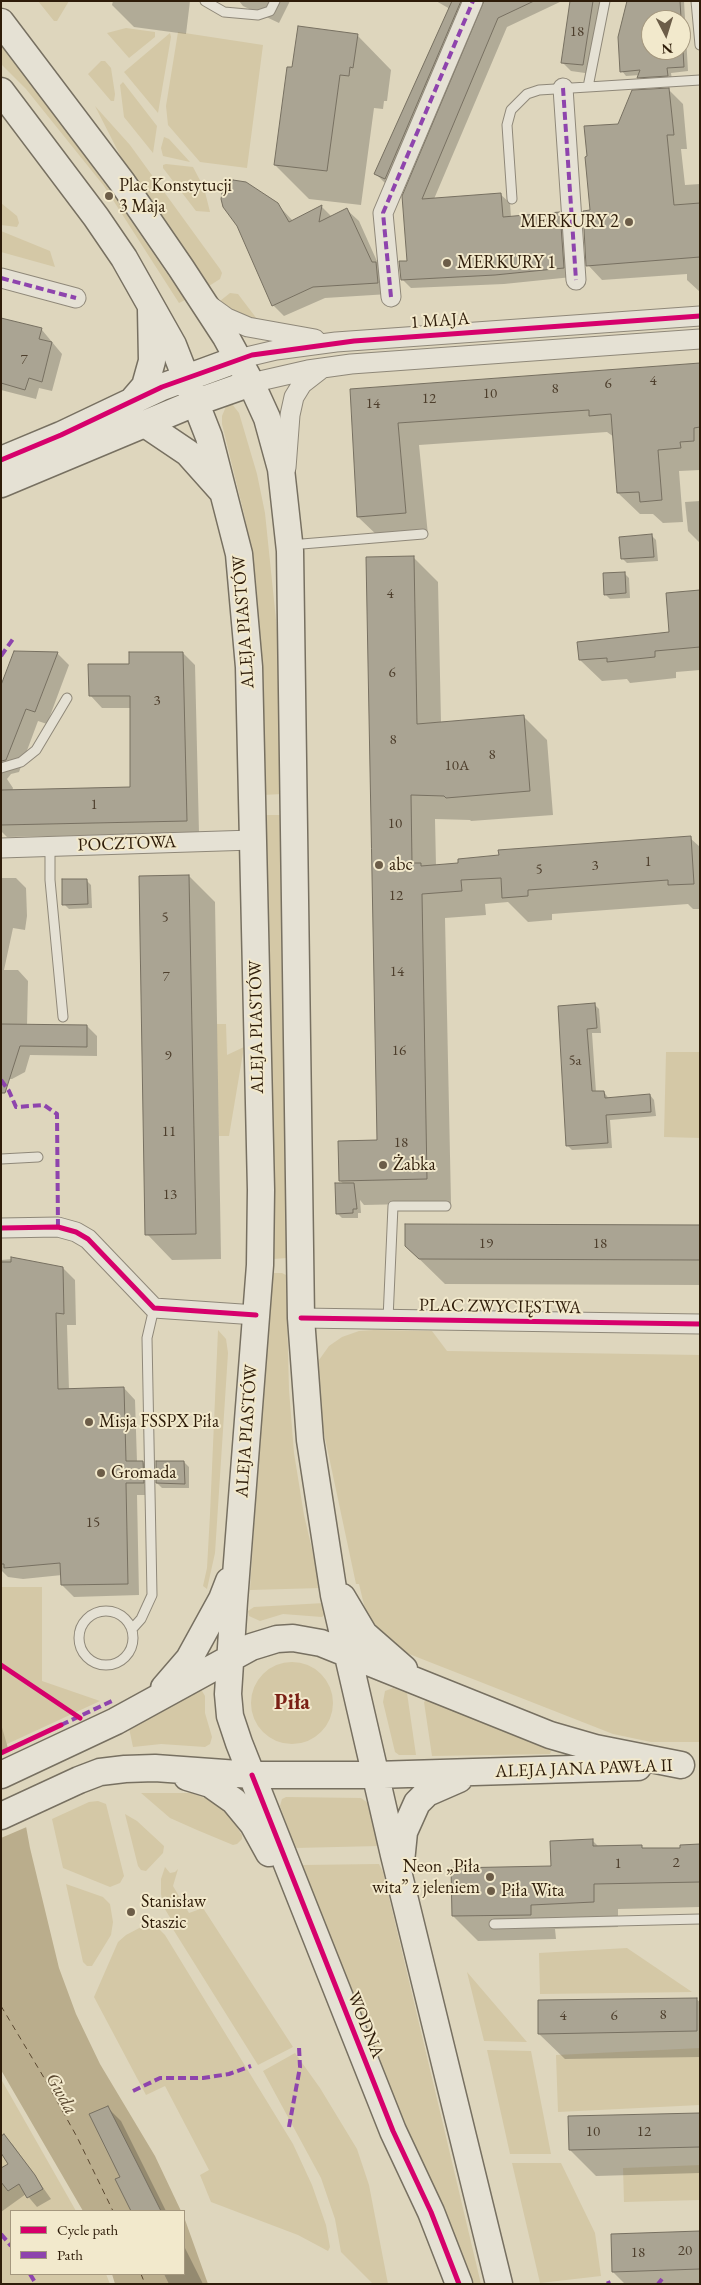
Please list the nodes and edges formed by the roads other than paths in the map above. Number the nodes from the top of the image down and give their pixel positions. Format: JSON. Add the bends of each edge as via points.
{"nodes":[{"id":1,"x":205,"y":1,"type":"edge"},
{"id":2,"x":275,"y":1,"type":"edge"},
{"id":3,"x":473,"y":1,"type":"edge"},
{"id":4,"x":605,"y":1,"type":"edge"},
{"id":5,"x":696,"y":1,"type":"edge"},
{"id":6,"x":1,"y":22,"type":"edge"},
{"id":7,"x":700,"y":45,"type":"edge"},
{"id":8,"x":700,"y":80,"type":"edge"},
{"id":9,"x":588,"y":87,"type":"junction"},
{"id":10,"x":563,"y":88,"type":"junction"},
{"id":11,"x":1,"y":91,"type":"edge"},
{"id":12,"x":512,"y":199,"type":"dead end"},
{"id":13,"x":1,"y":278,"type":"edge"},
{"id":14,"x":576,"y":280,"type":"dead end"},
{"id":15,"x":391,"y":297,"type":"dead end"},
{"id":16,"x":76,"y":298,"type":"dead end"},
{"id":17,"x":200,"y":298,"type":"junction"},
{"id":18,"x":151,"y":308,"type":"junction"},
{"id":19,"x":700,"y":316,"type":"edge"},
{"id":20,"x":700,"y":339,"type":"edge"},
{"id":21,"x":336,"y":342,"type":"junction"},
{"id":22,"x":238,"y":358,"type":"junction"},
{"id":23,"x":325,"y":367,"type":"junction"},
{"id":24,"x":187,"y":377,"type":"junction"},
{"id":25,"x":251,"y":383,"type":"junction"},
{"id":26,"x":134,"y":400,"type":"junction"},
{"id":27,"x":197,"y":402,"type":"junction"},
{"id":28,"x":145,"y":424,"type":"junction"},
{"id":29,"x":1,"y":460,"type":"edge"},
{"id":30,"x":1,"y":484,"type":"edge"},
{"id":31,"x":284,"y":486,"type":"junction"},
{"id":32,"x":225,"y":494,"type":"junction"},
{"id":33,"x":423,"y":534,"type":"dead end"},
{"id":34,"x":290,"y":545,"type":"junction"},
{"id":35,"x":67,"y":698,"type":"dead end"},
{"id":36,"x":1,"y":768,"type":"edge"},
{"id":37,"x":253,"y":840,"type":"junction"},
{"id":38,"x":50,"y":846,"type":"junction"},
{"id":39,"x":1,"y":848,"type":"edge"},
{"id":40,"x":64,"y":1017,"type":"dead end"},
{"id":41,"x":38,"y":1157,"type":"dead end"},
{"id":42,"x":1,"y":1159,"type":"edge"},
{"id":43,"x":446,"y":1206,"type":"dead end"},
{"id":44,"x":1,"y":1228,"type":"edge"},
{"id":45,"x":154,"y":1308,"type":"junction"},
{"id":46,"x":256,"y":1315,"type":"junction"},
{"id":47,"x":301,"y":1318,"type":"junction"},
{"id":48,"x":388,"y":1319,"type":"junction"},
{"id":49,"x":700,"y":1324,"type":"edge"},
{"id":50,"x":328,"y":1551,"type":"junction"},
{"id":51,"x":238,"y":1552,"type":"junction"},
{"id":52,"x":132,"y":1629,"type":"junction"},
{"id":53,"x":348,"y":1654,"type":"junction"},
{"id":54,"x":232,"y":1657,"type":"junction"},
{"id":55,"x":436,"y":1691,"type":"junction"},
{"id":56,"x":134,"y":1711,"type":"junction"},
{"id":57,"x":691,"y":1765,"type":"edge"},
{"id":58,"x":155,"y":1768,"type":"junction"},
{"id":59,"x":484,"y":1773,"type":"junction"},
{"id":60,"x":1,"y":1775,"type":"edge"},
{"id":61,"x":252,"y":1775,"type":"junction"},
{"id":62,"x":375,"y":1775,"type":"junction"},
{"id":63,"x":1,"y":1816,"type":"edge"},
{"id":64,"x":402,"y":1887,"type":"junction"},
{"id":65,"x":700,"y":1920,"type":"edge"},
{"id":66,"x":308,"y":1921,"type":"junction"},
{"id":67,"x":494,"y":1924,"type":"dead end"},
{"id":68,"x":487,"y":2231,"type":"junction"},
{"id":69,"x":459,"y":2284,"type":"edge"},
{"id":70,"x":499,"y":2284,"type":"edge"},
{"id":71,"x":508,"y":2284,"type":"edge"}],
"edges":[{"from":1,"to":2,"type":"lane","via":[[224,12],[258,15],[270,11]]},
{"from":3,"to":15,"type":"street","via":[[383,213]]},
{"from":4,"to":9,"type":"lane"},
{"from":5,"to":7,"type":"lane"},
{"from":6,"to":17,"type":"main road","via":[[122,182]]},
{"from":8,"to":9,"type":"lane"},
{"from":9,"to":10,"type":"lane"},
{"from":10,"to":12,"type":"lane","via":[[527,94],[511,110],[507,124]]},
{"from":10,"to":14,"type":"street"},
{"from":11,"to":18,"type":"main road","name":"ALEJA PIASTÓW","via":[[96,217],[124,258]]},
{"from":13,"to":16,"type":"street"},
{"from":17,"to":21,"type":"street","name":"1 MAJA","via":[[227,318],[248,327]]},
{"from":17,"to":22,"type":"main road"},
{"from":18,"to":24,"type":"main road","name":"ALEJA PIASTÓW"},
{"from":18,"to":26,"type":"main road","via":[[152,361],[145,386]]},
{"from":19,"to":21,"type":"street","name":"1 MAJA"},
{"from":20,"to":23,"type":"street","name":"1 MAJA"},
{"from":21,"to":22,"type":"street","name":"1 MAJA"},
{"from":22,"to":24,"type":"main road","name":"1 MAJA"},
{"from":22,"to":25,"type":"main road"},
{"from":23,"to":25,"type":"street","name":"1 MAJA"},
{"from":23,"to":31,"type":"street","via":[[302,384],[294,397]]},
{"from":24,"to":26,"type":"main road","name":"1 MAJA"},
{"from":24,"to":27,"type":"main road","name":"ALEJA PIASTÓW"},
{"from":25,"to":27,"type":"main road","name":"1 MAJA"},
{"from":25,"to":31,"type":"main road","via":[[270,427]]},
{"from":26,"to":29,"type":"main road","name":"1 MAJA"},
{"from":27,"to":28,"type":"main road","name":"1 MAJA"},
{"from":27,"to":32,"type":"main road","name":"ALEJA PIASTÓW"},
{"from":28,"to":30,"type":"main road","name":"1 MAJA"},
{"from":28,"to":32,"type":"main road","via":[[188,454]]},
{"from":31,"to":34,"type":"main road"},
{"from":32,"to":37,"type":"main road","name":"ALEJA PIASTÓW","via":[[239,554],[247,627]]},
{"from":33,"to":34,"type":"lane"},
{"from":34,"to":47,"type":"main road"},
{"from":35,"to":36,"type":"lane","via":[[36,750],[21,762]]},
{"from":37,"to":38,"type":"street","name":"POCZTOWA"},
{"from":37,"to":46,"type":"main road","name":"ALEJA PIASTÓW","via":[[261,1190]]},
{"from":38,"to":39,"type":"street","name":"POCZTOWA"},
{"from":38,"to":40,"type":"lane","via":[[50,880]]},
{"from":41,"to":42,"type":"lane"},
{"from":43,"to":48,"type":"lane","via":[[393,1206]]},
{"from":44,"to":45,"type":"street","via":[[58,1226],[76,1232],[88,1239]]},
{"from":45,"to":46,"type":"street"},
{"from":45,"to":52,"type":"lane","via":[[146,1338],[152,1595],[141,1620]]},
{"from":46,"to":51,"type":"main road","name":"ALEJA PIASTÓW"},
{"from":47,"to":48,"type":"street","name":"PLAC ZWYCIĘSTWA"},
{"from":47,"to":50,"type":"main road","via":[[310,1440]]},
{"from":48,"to":49,"type":"street","name":"PLAC ZWYCIĘSTWA"},
{"from":50,"to":53,"type":"main road"},
{"from":50,"to":55,"type":"main road","via":[[341,1595],[364,1634],[390,1660]]},
{"from":51,"to":54,"type":"main road","name":"ALEJA PIASTÓW"},
{"from":51,"to":56,"type":"main road","via":[[222,1599],[189,1659],[165,1686]]},
{"from":52,"to":52,"type":"lane","via":[[112,1611],[92,1614],[82,1624],[78,1637],[81,1650],[96,1664],[110,1665],[122,1660],[131,1649]]},
{"from":53,"to":54,"type":"main road","name":"ALEJA JANA PAWŁA II","via":[[322,1643],[293,1638],[265,1643]]},
{"from":53,"to":55,"type":"main road","name":"ALEJA JANA PAWŁA II"},
{"from":53,"to":62,"type":"main road"},
{"from":54,"to":56,"type":"main road"},
{"from":54,"to":61,"type":"main road","name":"ALEJA PIASTÓW","via":[[228,1694],[230,1716]]},
{"from":55,"to":57,"type":"main road","name":"ALEJA JANA PAWŁA II","via":[[550,1735],[594,1748]]},
{"from":56,"to":60,"type":"main road"},
{"from":57,"to":59,"type":"main road","name":"ALEJA JANA PAWŁA II"},
{"from":58,"to":61,"type":"main road"},
{"from":58,"to":63,"type":"main road","via":[[100,1772]]},
{"from":58,"to":66,"type":"main road","via":[[210,1784],[234,1801],[252,1824]]},
{"from":59,"to":62,"type":"main road","name":"ALEJA JANA PAWŁA II"},
{"from":59,"to":64,"type":"main road","via":[[442,1785],[417,1803],[404,1832],[400,1867]]},
{"from":61,"to":62,"type":"main road","name":"ALEJA JANA PAWŁA II"},
{"from":61,"to":66,"type":"main road","name":"WODNA"},
{"from":62,"to":64,"type":"main road"},
{"from":64,"to":68,"type":"main road"},
{"from":65,"to":67,"type":"lane"},
{"from":66,"to":69,"type":"main road","name":"WODNA","via":[[392,2131]]},
{"from":68,"to":70,"type":"main road"},
{"from":68,"to":71,"type":"street"}]}
